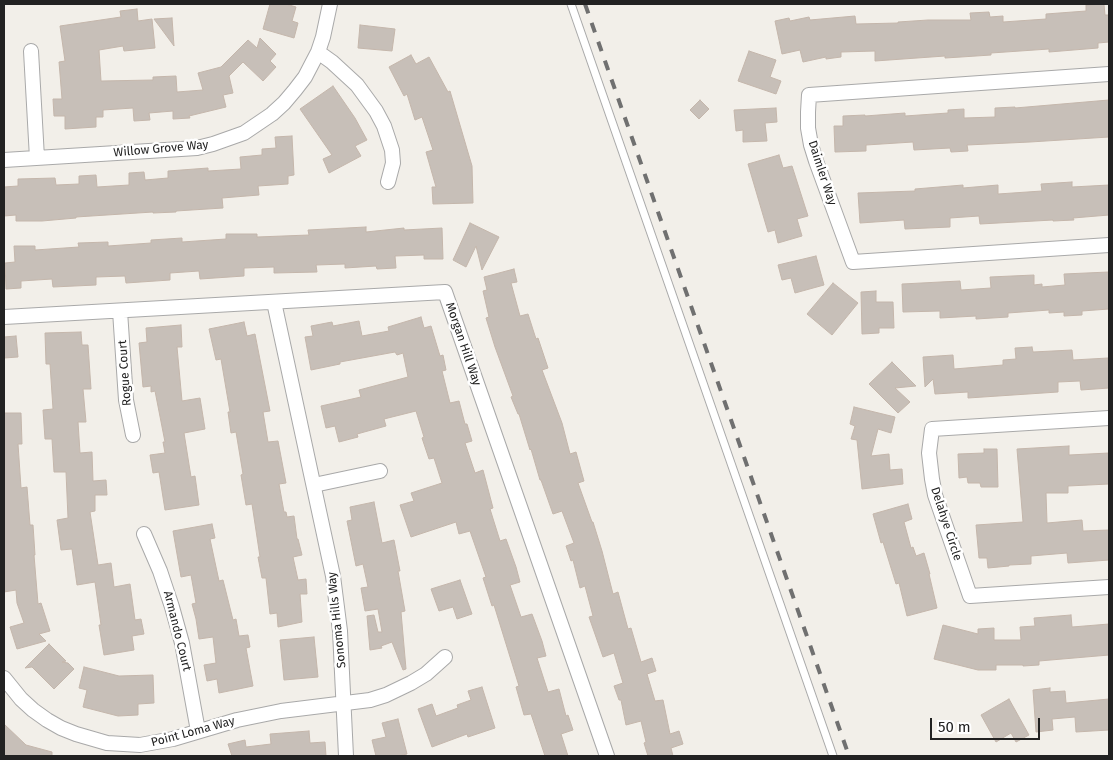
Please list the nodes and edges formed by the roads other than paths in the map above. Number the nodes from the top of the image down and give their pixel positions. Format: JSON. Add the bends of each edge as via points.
{"nodes":[{"id":1,"x":330,"y":4,"type":"edge"},
{"id":2,"x":572,"y":4,"type":"edge"},
{"id":3,"x":31,"y":51,"type":"dead end"},
{"id":4,"x":318,"y":52,"type":"junction"},
{"id":5,"x":1109,"y":74,"type":"edge"},
{"id":6,"x":37,"y":158,"type":"junction"},
{"id":7,"x":4,"y":160,"type":"edge"},
{"id":8,"x":388,"y":182,"type":"dead end"},
{"id":9,"x":1109,"y":245,"type":"edge"},
{"id":10,"x":274,"y":302,"type":"junction"},
{"id":11,"x":120,"y":311,"type":"junction"},
{"id":12,"x":4,"y":317,"type":"edge"},
{"id":13,"x":1109,"y":418,"type":"edge"},
{"id":14,"x":132,"y":435,"type":"dead end"},
{"id":15,"x":380,"y":471,"type":"dead end"},
{"id":16,"x":314,"y":485,"type":"junction"},
{"id":17,"x":144,"y":534,"type":"dead end"},
{"id":18,"x":1109,"y":587,"type":"edge"},
{"id":19,"x":445,"y":657,"type":"dead end"},
{"id":20,"x":4,"y":678,"type":"edge"},
{"id":21,"x":344,"y":703,"type":"junction"},
{"id":22,"x":198,"y":731,"type":"junction"},
{"id":23,"x":346,"y":756,"type":"edge"},
{"id":24,"x":606,"y":756,"type":"edge"},
{"id":25,"x":833,"y":756,"type":"edge"}],
"edges":[{"from":1,"to":4,"type":"street","name":"Willow Grove Way"},
{"from":2,"to":25,"type":"lane"},
{"from":3,"to":6,"type":"street"},
{"from":4,"to":6,"type":"street","name":"Willow Grove Way","via":[[305,77],[284,103],[258,124],[229,139],[180,150]]},
{"from":4,"to":8,"type":"street","via":[[357,84],[376,111],[392,150],[393,163]]},
{"from":5,"to":9,"type":"street","name":"Daimler Way","via":[[809,95],[808,112],[808,128],[816,161],[854,262]]},
{"from":6,"to":7,"type":"street","name":"Willow Grove Way"},
{"from":10,"to":11,"type":"street","name":"Morgan Hill Way"},
{"from":10,"to":16,"type":"street","name":"Sonoma Hills Way"},
{"from":10,"to":24,"type":"street","name":"Morgan Hill Way","via":[[445,292]]},
{"from":11,"to":12,"type":"street","name":"Morgan Hill Way"},
{"from":11,"to":14,"type":"street","name":"Rogue Court","via":[[126,400]]},
{"from":13,"to":18,"type":"street","name":"Delahye Circle","via":[[932,429],[929,453],[935,495],[970,596]]},
{"from":15,"to":16,"type":"street"},
{"from":16,"to":21,"type":"street","name":"Sonoma Hills Way","via":[[338,612]]},
{"from":17,"to":22,"type":"street","name":"Armando Court","via":[[160,571],[182,643]]},
{"from":19,"to":21,"type":"street","name":"Point Loma Way","via":[[426,674],[395,691],[370,700]]},
{"from":20,"to":22,"type":"street","name":"Point Loma Way","via":[[21,699],[47,720],[91,739],[107,743],[156,743]]},
{"from":21,"to":22,"type":"street","name":"Point Loma Way","via":[[281,711]]},
{"from":21,"to":23,"type":"street","name":"Sonoma Hills Way"}]}
